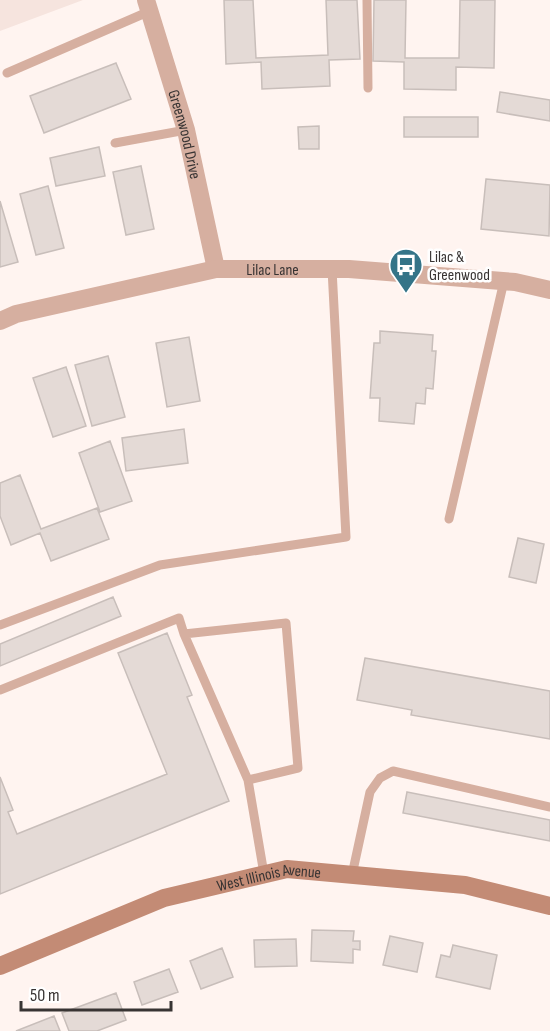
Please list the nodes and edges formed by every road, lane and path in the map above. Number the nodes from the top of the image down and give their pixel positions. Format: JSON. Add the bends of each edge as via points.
{"nodes":[{"id":1,"x":368,"y":0,"type":"edge"},
{"id":2,"x":148,"y":6,"type":"edge"},
{"id":3,"x":7,"y":73,"type":"dead end"},
{"id":4,"x":368,"y":88,"type":"dead end"},
{"id":5,"x":186,"y":130,"type":"junction"},
{"id":6,"x":115,"y":143,"type":"dead end"},
{"id":7,"x":216,"y":269,"type":"junction"},
{"id":8,"x":332,"y":269,"type":"junction"},
{"id":9,"x":504,"y":281,"type":"junction"},
{"id":10,"x":550,"y":290,"type":"edge"},
{"id":11,"x":0,"y":321,"type":"edge"},
{"id":12,"x":449,"y":519,"type":"dead end"},
{"id":13,"x":0,"y":625,"type":"edge"},
{"id":14,"x":184,"y":634,"type":"junction"},
{"id":15,"x":0,"y":690,"type":"edge"},
{"id":16,"x":248,"y":780,"type":"junction"},
{"id":17,"x":550,"y":807,"type":"edge"},
{"id":18,"x":264,"y":874,"type":"junction"},
{"id":19,"x":352,"y":875,"type":"junction"},
{"id":20,"x":550,"y":906,"type":"edge"},
{"id":21,"x":0,"y":966,"type":"edge"}],
"edges":[{"from":1,"to":4,"type":"lane"},
{"from":2,"to":3,"type":"lane"},
{"from":2,"to":5,"type":"street","name":"Greenwood Drive"},
{"from":5,"to":6,"type":"lane"},
{"from":5,"to":7,"type":"street","name":"Greenwood Drive"},
{"from":7,"to":8,"type":"street","name":"Lilac Lane"},
{"from":7,"to":11,"type":"street","name":"Lilac Lane","via":[[16,314]]},
{"from":8,"to":9,"type":"street","name":"Lilac Lane"},
{"from":8,"to":13,"type":"lane","via":[[346,537],[160,565]]},
{"from":9,"to":10,"type":"street","name":"Lilac Lane"},
{"from":9,"to":12,"type":"lane"},
{"from":14,"to":15,"type":"lane","via":[[179,618]]},
{"from":14,"to":16,"type":"lane"},
{"from":14,"to":16,"type":"lane","via":[[286,623],[298,768]]},
{"from":16,"to":18,"type":"lane"},
{"from":17,"to":19,"type":"lane","via":[[393,771],[380,778],[370,792]]},
{"from":18,"to":19,"type":"street","name":"West Illinois Avenue","via":[[286,869]]},
{"from":18,"to":21,"type":"street","name":"West Illinois Avenue","via":[[164,898]]},
{"from":19,"to":20,"type":"street","name":"West Illinois Avenue","via":[[465,885]]}]}
